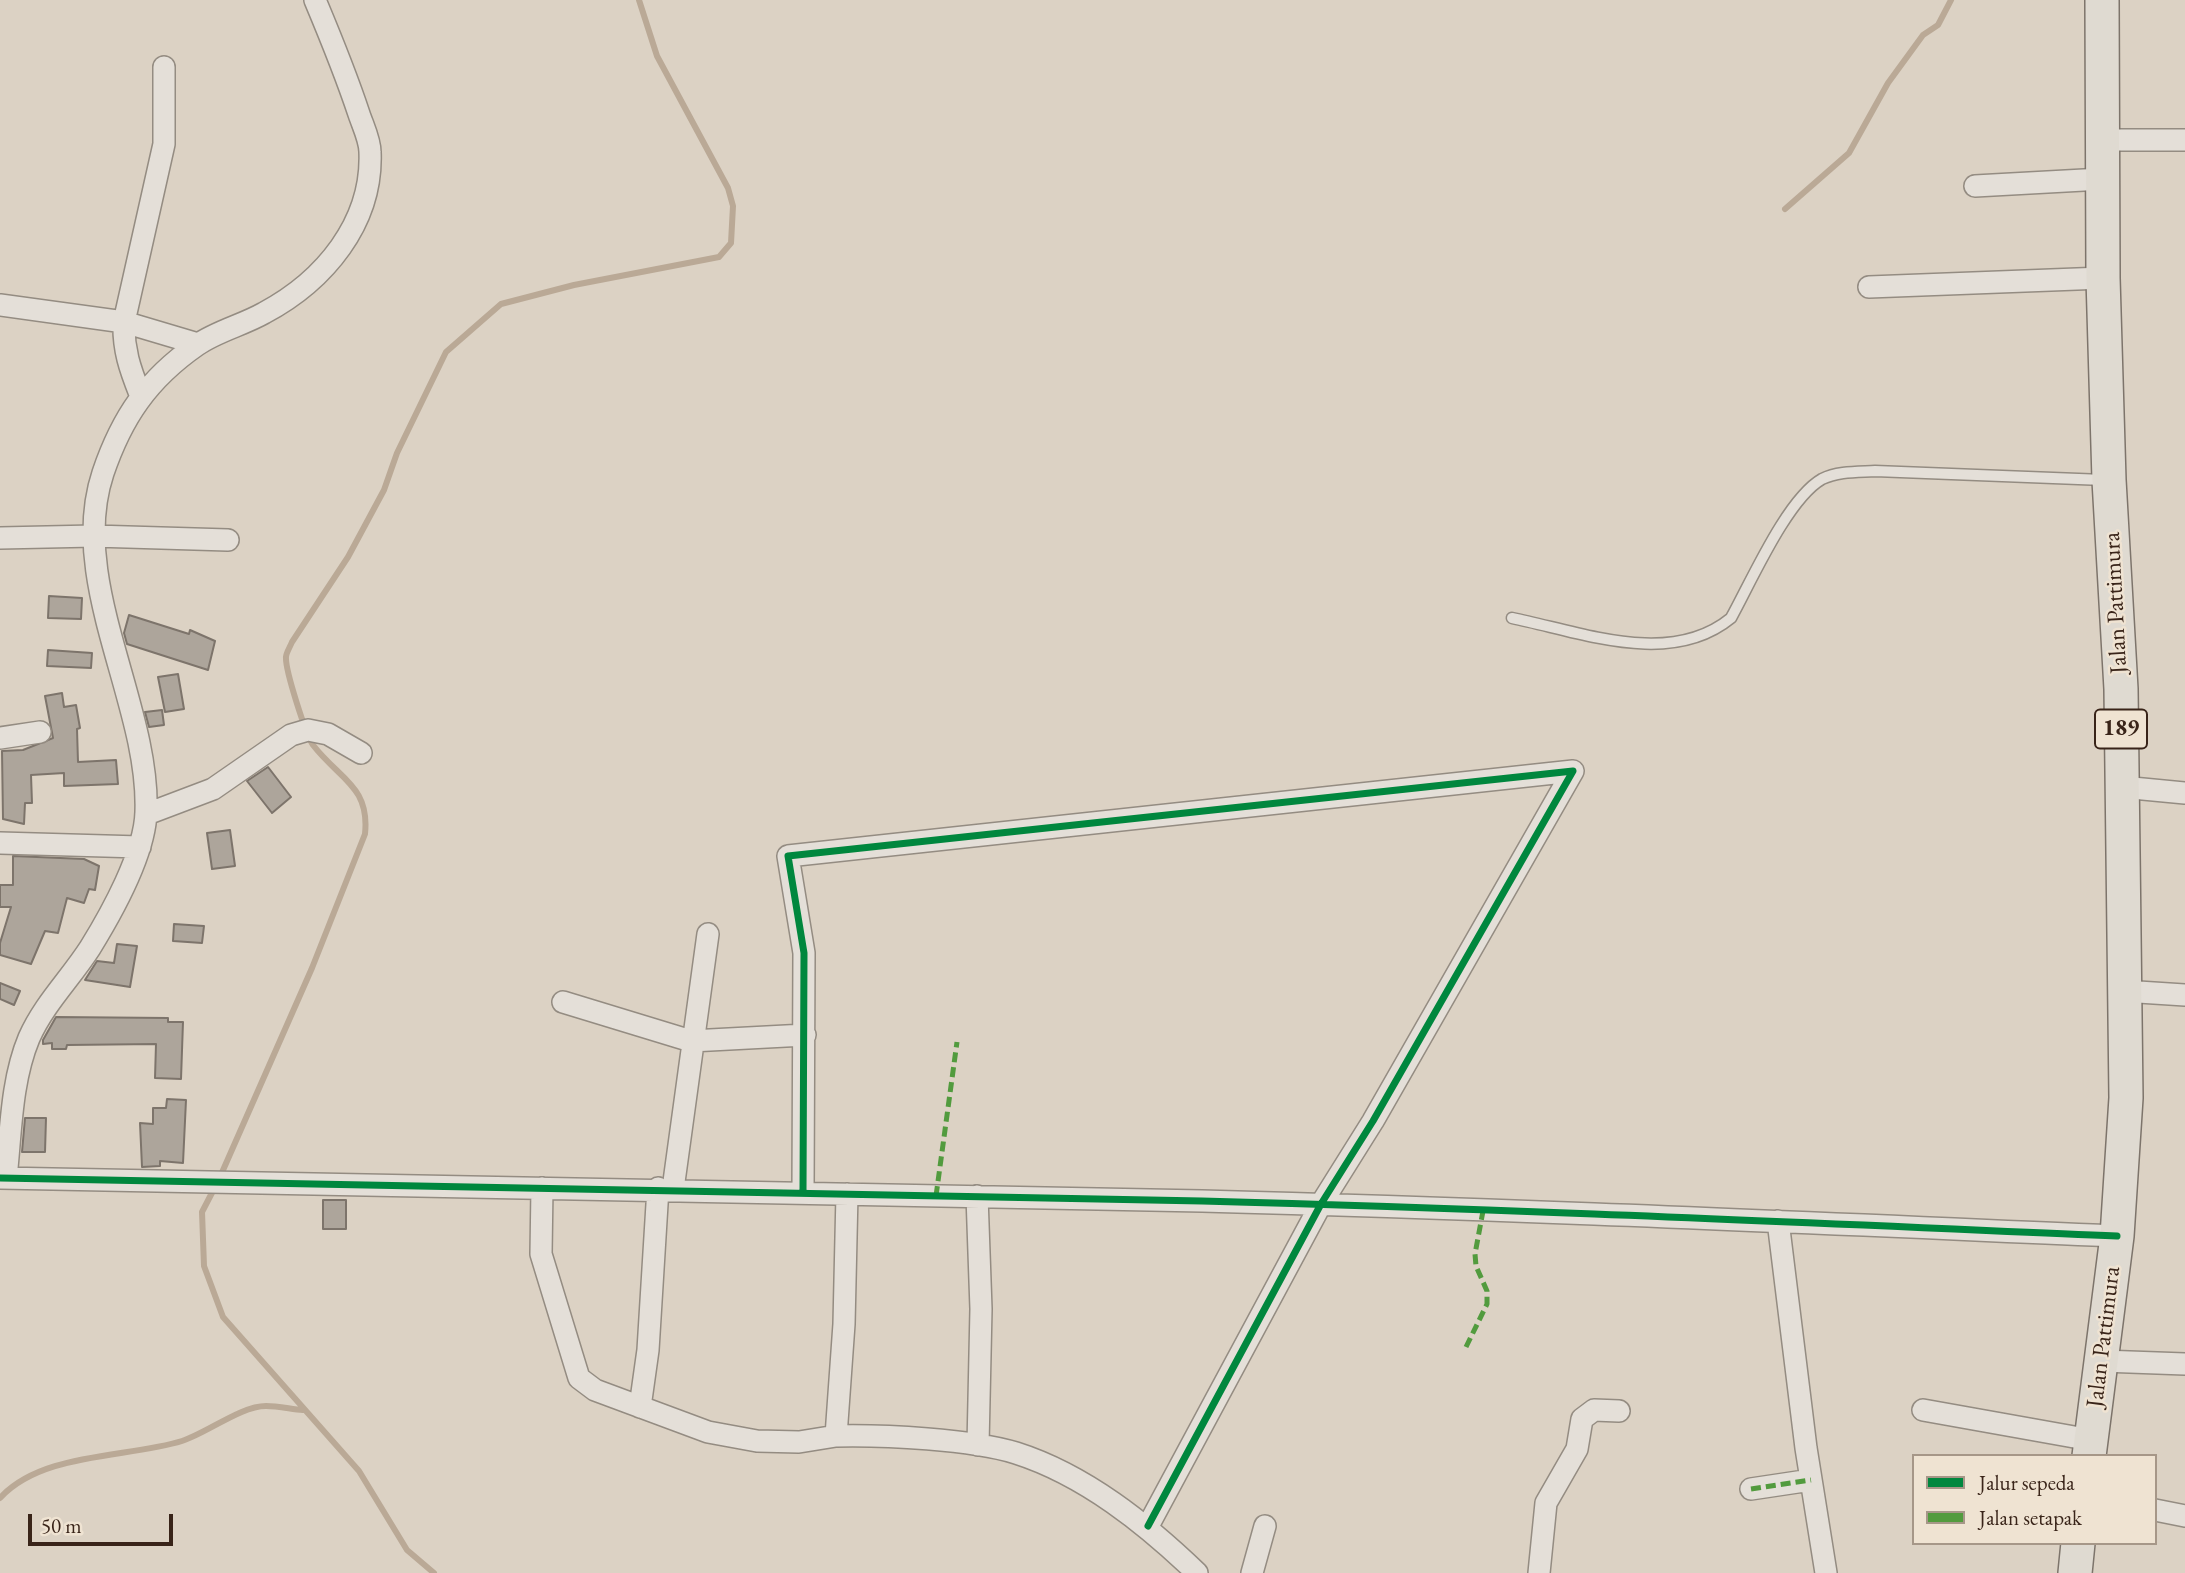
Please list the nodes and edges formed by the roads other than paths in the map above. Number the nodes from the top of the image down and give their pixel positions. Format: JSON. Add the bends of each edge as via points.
{"nodes":[{"id":1,"x":314,"y":0,"type":"edge"},
{"id":2,"x":2102,"y":0,"type":"edge"},
{"id":3,"x":164,"y":67,"type":"dead end"},
{"id":4,"x":2185,"y":139,"type":"edge"},
{"id":5,"x":2102,"y":141,"type":"junction"},
{"id":6,"x":2102,"y":179,"type":"junction"},
{"id":7,"x":1976,"y":187,"type":"dead end"},
{"id":8,"x":2103,"y":278,"type":"junction"},
{"id":9,"x":1869,"y":287,"type":"dead end"},
{"id":10,"x":0,"y":305,"type":"edge"},
{"id":11,"x":124,"y":322,"type":"junction"},
{"id":12,"x":198,"y":344,"type":"junction"},
{"id":13,"x":140,"y":394,"type":"junction"},
{"id":14,"x":2109,"y":480,"type":"junction"},
{"id":15,"x":94,"y":536,"type":"junction"},
{"id":16,"x":0,"y":538,"type":"edge"},
{"id":17,"x":228,"y":540,"type":"dead end"},
{"id":18,"x":1512,"y":618,"type":"dead end"},
{"id":19,"x":40,"y":732,"type":"dead end"},
{"id":20,"x":0,"y":738,"type":"edge"},
{"id":21,"x":361,"y":753,"type":"dead end"},
{"id":22,"x":2122,"y":788,"type":"junction"},
{"id":23,"x":2185,"y":793,"type":"edge"},
{"id":24,"x":147,"y":814,"type":"junction"},
{"id":25,"x":0,"y":843,"type":"edge"},
{"id":26,"x":139,"y":847,"type":"junction"},
{"id":27,"x":708,"y":934,"type":"dead end"},
{"id":28,"x":2123,"y":990,"type":"junction"},
{"id":29,"x":2185,"y":995,"type":"edge"},
{"id":30,"x":562,"y":1002,"type":"dead end"},
{"id":31,"x":805,"y":1035,"type":"junction"},
{"id":32,"x":691,"y":1041,"type":"junction"},
{"id":33,"x":3,"y":1178,"type":"edge"},
{"id":34,"x":542,"y":1188,"type":"junction"},
{"id":35,"x":666,"y":1189,"type":"junction"},
{"id":36,"x":803,"y":1192,"type":"junction"},
{"id":37,"x":847,"y":1194,"type":"junction"},
{"id":38,"x":977,"y":1196,"type":"junction"},
{"id":39,"x":1321,"y":1204,"type":"junction"},
{"id":40,"x":1778,"y":1221,"type":"junction"},
{"id":41,"x":2117,"y":1236,"type":"junction"},
{"id":42,"x":2102,"y":1361,"type":"junction"},
{"id":43,"x":2185,"y":1364,"type":"edge"},
{"id":44,"x":640,"y":1407,"type":"junction"},
{"id":45,"x":1923,"y":1410,"type":"dead end"},
{"id":46,"x":1619,"y":1411,"type":"dead end"},
{"id":47,"x":836,"y":1436,"type":"junction"},
{"id":48,"x":978,"y":1445,"type":"junction"},
{"id":49,"x":2090,"y":1448,"type":"edge"},
{"id":50,"x":1811,"y":1480,"type":"junction"},
{"id":51,"x":1751,"y":1489,"type":"dead end"},
{"id":52,"x":2157,"y":1510,"type":"edge"},
{"id":53,"x":2185,"y":1516,"type":"edge"},
{"id":54,"x":1148,"y":1526,"type":"junction"},
{"id":55,"x":1265,"y":1526,"type":"dead end"},
{"id":56,"x":2078,"y":1545,"type":"edge"},
{"id":57,"x":1197,"y":1573,"type":"edge"},
{"id":58,"x":1252,"y":1573,"type":"edge"},
{"id":59,"x":1539,"y":1573,"type":"edge"},
{"id":60,"x":1826,"y":1573,"type":"edge"},
{"id":61,"x":2075,"y":1573,"type":"edge"}],
"edges":[{"from":1,"to":12,"type":"street","via":[[371,149],[369,182],[360,211],[332,262],[311,282],[265,313]]},
{"from":2,"to":5,"type":"main road","name":"Jalan Pattimura","number":"189"},
{"from":3,"to":11,"type":"street","via":[[164,144]]},
{"from":4,"to":5,"type":"street"},
{"from":5,"to":6,"type":"main road","name":"Jalan Pattimura","number":"189"},
{"from":6,"to":7,"type":"street"},
{"from":6,"to":8,"type":"main road","name":"Jalan Pattimura","number":"189"},
{"from":8,"to":9,"type":"street"},
{"from":8,"to":14,"type":"main road","name":"Jalan Pattimura","number":"189"},
{"from":10,"to":11,"type":"street"},
{"from":11,"to":12,"type":"street"},
{"from":11,"to":13,"type":"street","via":[[123,343]]},
{"from":12,"to":13,"type":"street"},
{"from":13,"to":15,"type":"street","via":[[102,476]]},
{"from":14,"to":18,"type":"lane","via":[[1841,473],[1822,479],[1802,495],[1731,618],[1714,632],[1693,641],[1643,645]]},
{"from":14,"to":22,"type":"main road","name":"Jalan Pattimura","number":"189"},
{"from":15,"to":16,"type":"street"},
{"from":15,"to":17,"type":"street"},
{"from":15,"to":24,"type":"street","via":[[109,629],[139,743]]},
{"from":19,"to":20,"type":"street"},
{"from":21,"to":24,"type":"street","via":[[328,734],[308,730],[290,735],[214,789]]},
{"from":22,"to":23,"type":"street"},
{"from":22,"to":28,"type":"main road","name":"Jalan Pattimura","number":"189"},
{"from":24,"to":26,"type":"street"},
{"from":25,"to":26,"type":"street"},
{"from":26,"to":33,"type":"street","via":[[89,949],[46,1005],[29,1039],[19,1070]]},
{"from":27,"to":32,"type":"street"},
{"from":28,"to":29,"type":"street"},
{"from":28,"to":41,"type":"main road","name":"Jalan Pattimura","number":"189","via":[[2126,1098]]},
{"from":30,"to":32,"type":"street"},
{"from":31,"to":32,"type":"street"},
{"from":31,"to":36,"type":"street"},
{"from":31,"to":39,"type":"street","via":[[804,953],[788,856],[1573,771]]},
{"from":32,"to":35,"type":"street"},
{"from":33,"to":34,"type":"street"},
{"from":34,"to":35,"type":"street"},
{"from":34,"to":44,"type":"street","via":[[541,1254],[579,1378],[595,1390]]},
{"from":35,"to":36,"type":"street"},
{"from":35,"to":44,"type":"street"},
{"from":36,"to":37,"type":"street"},
{"from":37,"to":38,"type":"street"},
{"from":37,"to":47,"type":"street"},
{"from":38,"to":39,"type":"street"},
{"from":38,"to":48,"type":"street","via":[[981,1309]]},
{"from":39,"to":40,"type":"street"},
{"from":39,"to":54,"type":"street"},
{"from":40,"to":41,"type":"street"},
{"from":40,"to":50,"type":"street"},
{"from":41,"to":42,"type":"main road","name":"Jalan Pattimura","number":"189"},
{"from":42,"to":43,"type":"street"},
{"from":42,"to":49,"type":"main road","name":"Jalan Pattimura","number":"189"},
{"from":44,"to":47,"type":"street","via":[[708,1432],[757,1441],[799,1442]]},
{"from":45,"to":49,"type":"street"},
{"from":46,"to":59,"type":"street","via":[[1594,1410],[1582,1419],[1577,1450],[1545,1507]]},
{"from":47,"to":48,"type":"street"},
{"from":48,"to":54,"type":"street","via":[[1016,1453],[1056,1469]]},
{"from":50,"to":51,"type":"street"},
{"from":50,"to":60,"type":"street"},
{"from":52,"to":53,"type":"street"},
{"from":54,"to":57,"type":"street"},
{"from":55,"to":58,"type":"street"},
{"from":56,"to":61,"type":"main road"}]}
